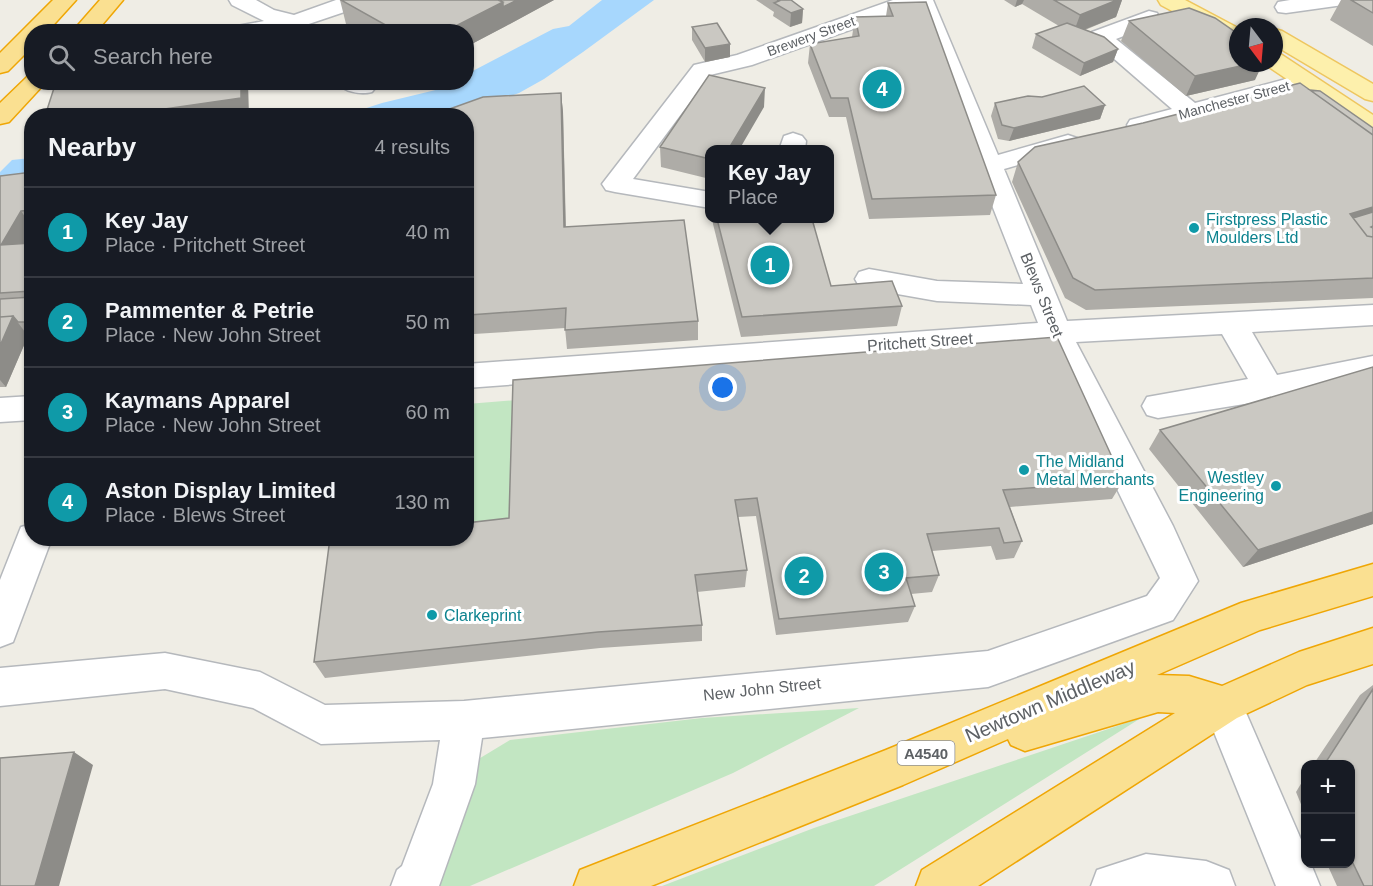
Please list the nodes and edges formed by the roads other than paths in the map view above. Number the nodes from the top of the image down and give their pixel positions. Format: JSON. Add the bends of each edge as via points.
{"nodes":[{"id":1,"x":65,"y":0,"type":"edge"},
{"id":2,"x":112,"y":0,"type":"edge"},
{"id":3,"x":240,"y":0,"type":"edge"},
{"id":4,"x":357,"y":0,"type":"edge"},
{"id":5,"x":912,"y":0,"type":"edge"},
{"id":6,"x":922,"y":0,"type":"edge"},
{"id":7,"x":1169,"y":0,"type":"edge"},
{"id":8,"x":1208,"y":0,"type":"edge"},
{"id":9,"x":1336,"y":0,"type":"edge"},
{"id":10,"x":881,"y":4,"type":"edge"},
{"id":11,"x":1280,"y":4,"type":"edge"},
{"id":12,"x":1149,"y":18,"type":"edge"},
{"id":13,"x":1233,"y":18,"type":"edge"},
{"id":14,"x":1229,"y":21,"type":"edge"},
{"id":15,"x":39,"y":24,"type":"edge"},
{"id":16,"x":90,"y":24,"type":"edge"},
{"id":17,"x":290,"y":24,"type":"edge"},
{"id":18,"x":304,"y":24,"type":"edge"},
{"id":19,"x":1309,"y":24,"type":"dead end"},
{"id":20,"x":21,"y":41,"type":"edge"},
{"id":21,"x":1283,"y":41,"type":"edge"},
{"id":22,"x":1283,"y":53,"type":"edge"},
{"id":23,"x":0,"y":66,"type":"edge"},
{"id":24,"x":1283,"y":66,"type":"edge"},
{"id":25,"x":1305,"y":81,"type":"junction"},
{"id":26,"x":27,"y":90,"type":"edge"},
{"id":27,"x":27,"y":90,"type":"edge"},
{"id":28,"x":1373,"y":94,"type":"edge"},
{"id":29,"x":1190,"y":111,"type":"junction"},
{"id":30,"x":0,"y":117,"type":"edge"},
{"id":31,"x":1373,"y":126,"type":"edge"},
{"id":32,"x":0,"y":135,"type":"edge"},
{"id":33,"x":990,"y":165,"type":"junction"},
{"id":34,"x":705,"y":199,"type":"edge"},
{"id":35,"x":869,"y":279,"type":"dead end"},
{"id":36,"x":1042,"y":295,"type":"junction"},
{"id":37,"x":1373,"y":315,"type":"edge"},
{"id":38,"x":1231,"y":322,"type":"junction"},
{"id":39,"x":1058,"y":332,"type":"junction"},
{"id":40,"x":1373,"y":367,"type":"edge"},
{"id":41,"x":474,"y":375,"type":"edge"},
{"id":42,"x":1269,"y":388,"type":"junction"},
{"id":43,"x":1158,"y":406,"type":"dead end"},
{"id":44,"x":24,"y":408,"type":"edge"},
{"id":45,"x":0,"y":410,"type":"edge"},
{"id":46,"x":31,"y":546,"type":"edge"},
{"id":47,"x":1373,"y":580,"type":"edge"},
{"id":48,"x":1180,"y":581,"type":"joint"},
{"id":49,"x":0,"y":630,"type":"edge"},
{"id":50,"x":1373,"y":646,"type":"edge"},
{"id":51,"x":0,"y":687,"type":"edge"},
{"id":52,"x":1223,"y":705,"type":"junction"},
{"id":53,"x":464,"y":720,"type":"junction"},
{"id":54,"x":888,"y":770,"type":"junction"},
{"id":55,"x":413,"y":886,"type":"edge"},
{"id":56,"x":596,"y":886,"type":"edge"},
{"id":57,"x":938,"y":886,"type":"edge"},
{"id":58,"x":1113,"y":886,"type":"edge"},
{"id":59,"x":1213,"y":886,"type":"edge"},
{"id":60,"x":1298,"y":886,"type":"edge"}],
"edges":[{"from":1,"to":15,"type":"highway"},
{"from":2,"to":16,"type":"highway"},
{"from":3,"to":17,"type":"street"},
{"from":4,"to":18,"type":"street"},
{"from":5,"to":10,"type":"street","name":"Brewery Street"},
{"from":6,"to":33,"type":"street","name":"Blews Street"},
{"from":7,"to":14,"type":"main road"},
{"from":8,"to":13,"type":"main road"},
{"from":9,"to":11,"type":"street"},
{"from":10,"to":34,"type":"street","name":"Brewery Street","via":[[744,60],[702,70],[615,184]]},
{"from":11,"to":19,"type":"street"},
{"from":12,"to":29,"type":"street","via":[[1100,37]]},
{"from":20,"to":23,"type":"highway"},
{"from":21,"to":28,"type":"main road"},
{"from":22,"to":25,"type":"main road","via":[[1314,76]]},
{"from":24,"to":25,"type":"main road"},
{"from":25,"to":29,"type":"street","name":"Manchester Street"},
{"from":25,"to":31,"type":"main road"},
{"from":26,"to":30,"type":"highway"},
{"from":27,"to":32,"type":"highway"},
{"from":29,"to":33,"type":"street","name":"Manchester Street"},
{"from":33,"to":36,"type":"street","name":"Blews Street"},
{"from":35,"to":36,"type":"street","via":[[937,291]]},
{"from":36,"to":39,"type":"street","name":"Blews Street"},
{"from":37,"to":38,"type":"street","name":"Pritchett Street"},
{"from":38,"to":39,"type":"street","name":"Pritchett Street"},
{"from":38,"to":42,"type":"street"},
{"from":39,"to":41,"type":"street","name":"Pritchett Street"},
{"from":39,"to":48,"type":"street","name":"Blews Street"},
{"from":40,"to":42,"type":"street"},
{"from":42,"to":43,"type":"street"},
{"from":44,"to":45,"type":"street"},
{"from":46,"to":49,"type":"street"},
{"from":47,"to":54,"type":"highway","name":"Newtown Middleway","number":"A4540","via":[[1254,615]]},
{"from":48,"to":53,"type":"street","name":"New John Street","via":[[1160,608],[988,669]]},
{"from":50,"to":52,"type":"highway","via":[[1299,670]]},
{"from":51,"to":53,"type":"street","name":"New John Street","via":[[165,671],[260,691],[321,725]]},
{"from":52,"to":54,"type":"highway","via":[[1189,694],[1158,693]]},
{"from":52,"to":57,"type":"highway"},
{"from":52,"to":60,"type":"street"},
{"from":53,"to":55,"type":"street","via":[[454,784],[419,881]]},
{"from":54,"to":56,"type":"highway","name":"Newtown Middleway","number":"A4540"},
{"from":58,"to":59,"type":"street","via":[[1146,876]]}]}
